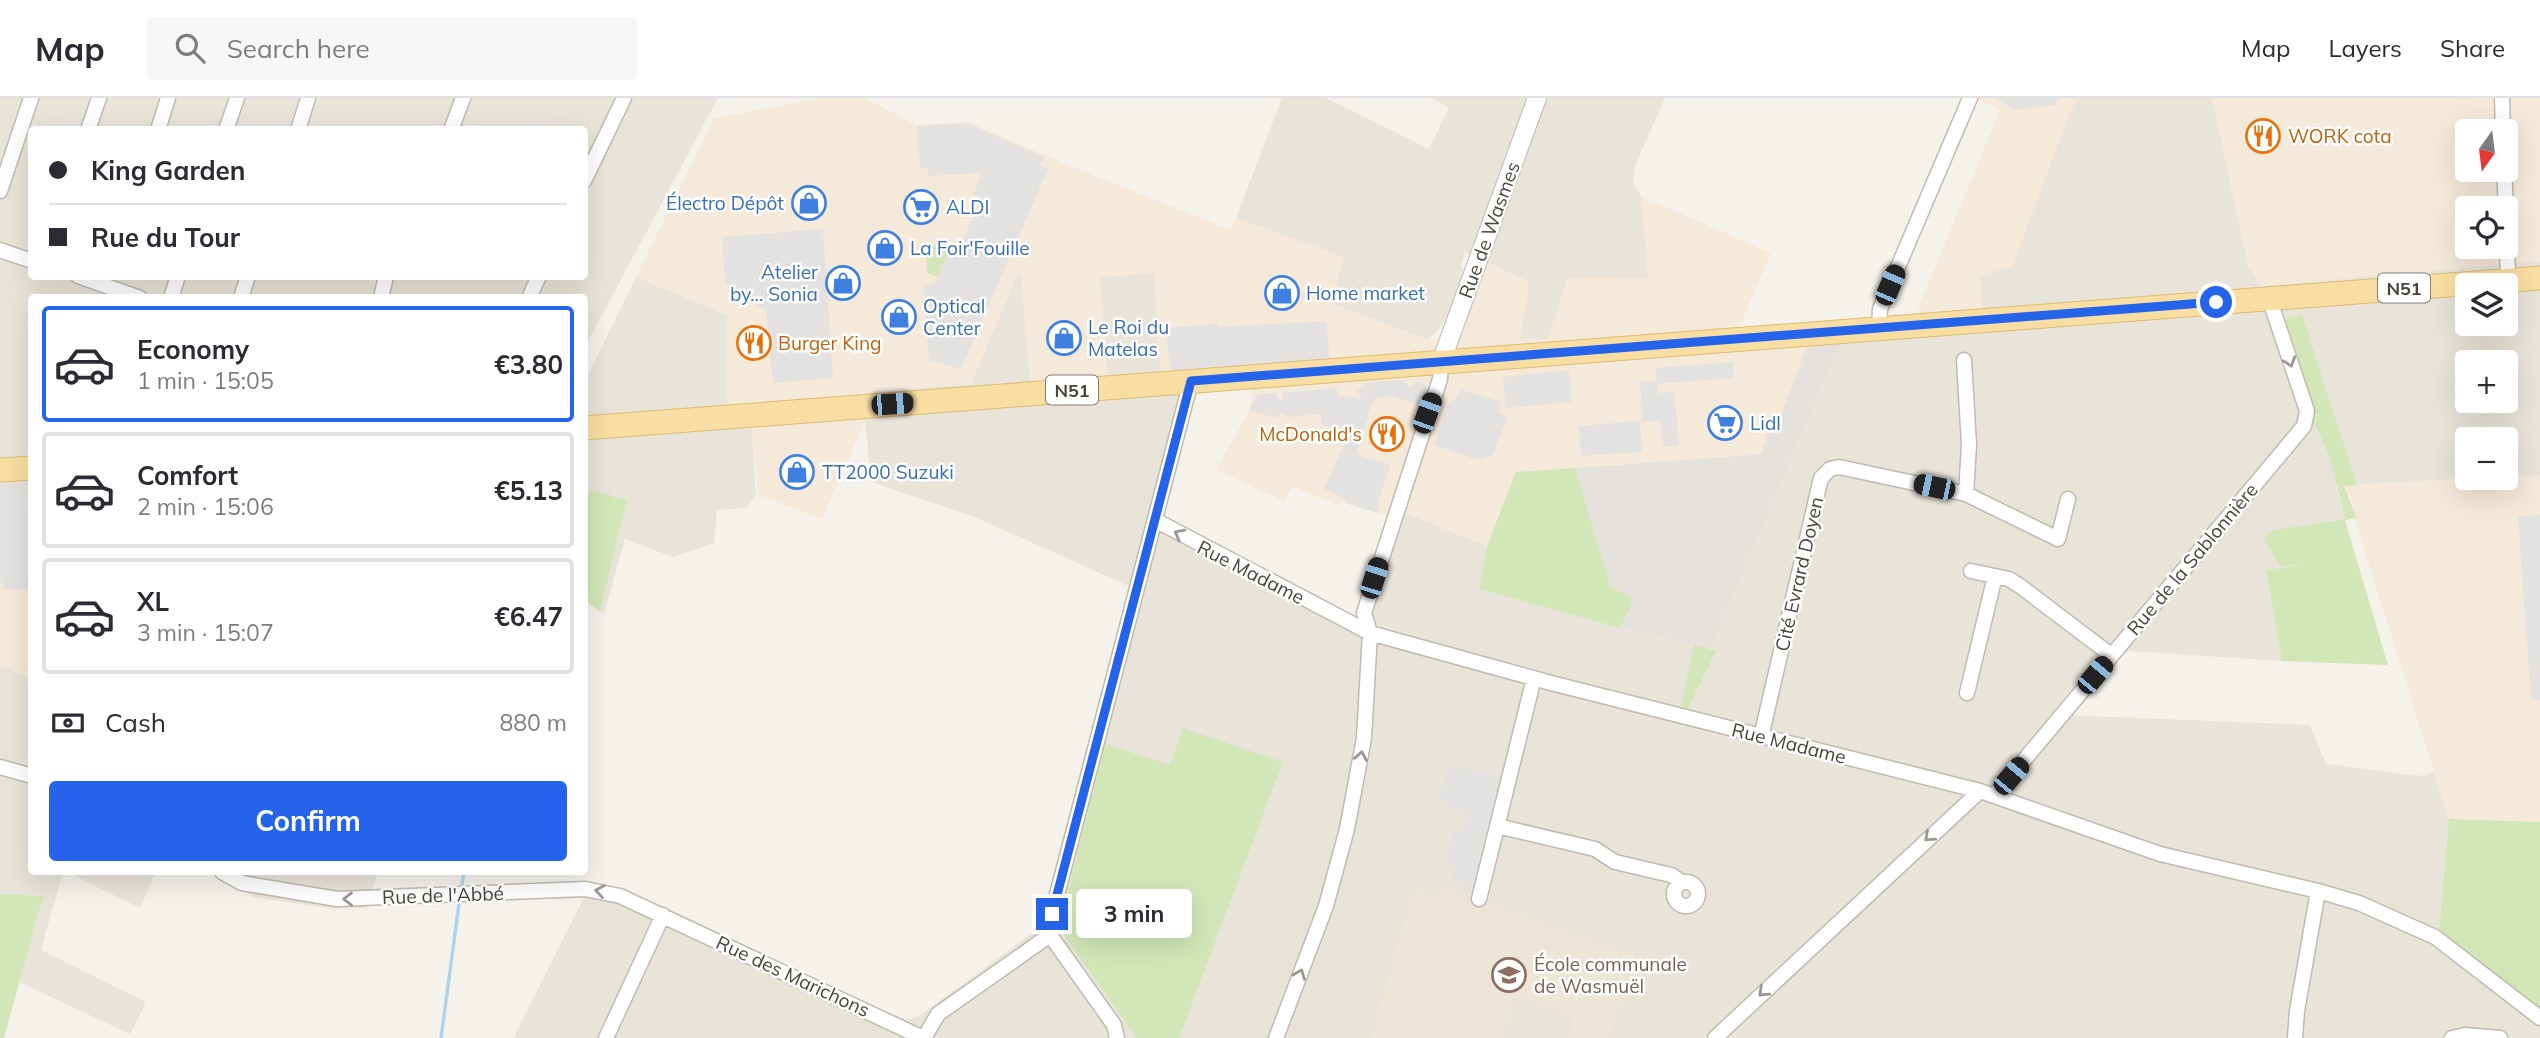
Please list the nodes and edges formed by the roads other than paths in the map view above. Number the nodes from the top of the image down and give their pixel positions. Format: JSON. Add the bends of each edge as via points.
{"nodes":[{"id":1,"x":31,"y":98,"type":"edge"},
{"id":2,"x":99,"y":98,"type":"edge"},
{"id":3,"x":168,"y":98,"type":"edge"},
{"id":4,"x":237,"y":98,"type":"edge"},
{"id":5,"x":309,"y":98,"type":"edge"},
{"id":6,"x":463,"y":98,"type":"edge"},
{"id":7,"x":624,"y":98,"type":"edge"},
{"id":8,"x":1537,"y":98,"type":"edge"},
{"id":9,"x":1970,"y":98,"type":"edge"},
{"id":10,"x":2502,"y":98,"type":"edge"},
{"id":11,"x":2503,"y":119,"type":"edge"},
{"id":12,"x":89,"y":126,"type":"edge"},
{"id":13,"x":159,"y":126,"type":"edge"},
{"id":14,"x":227,"y":126,"type":"edge"},
{"id":15,"x":299,"y":126,"type":"edge"},
{"id":16,"x":452,"y":126,"type":"edge"},
{"id":17,"x":588,"y":173,"type":"edge"},
{"id":18,"x":0,"y":191,"type":"edge"},
{"id":19,"x":0,"y":250,"type":"edge"},
{"id":20,"x":28,"y":260,"type":"edge"},
{"id":21,"x":2540,"y":278,"type":"edge"},
{"id":22,"x":2518,"y":279,"type":"edge"},
{"id":23,"x":108,"y":281,"type":"edge"},
{"id":24,"x":2455,"y":284,"type":"edge"},
{"id":25,"x":132,"y":294,"type":"edge"},
{"id":26,"x":2269,"y":298,"type":"junction"},
{"id":27,"x":1880,"y":328,"type":"junction"},
{"id":28,"x":1964,"y":360,"type":"dead end"},
{"id":29,"x":1441,"y":362,"type":"junction"},
{"id":30,"x":1191,"y":381,"type":"junction"},
{"id":31,"x":588,"y":428,"type":"edge"},
{"id":32,"x":28,"y":468,"type":"edge"},
{"id":33,"x":0,"y":470,"type":"edge"},
{"id":34,"x":1966,"y":494,"type":"junction"},
{"id":35,"x":2068,"y":499,"type":"dead end"},
{"id":36,"x":1155,"y":520,"type":"junction"},
{"id":37,"x":1971,"y":571,"type":"dead end"},
{"id":38,"x":1995,"y":576,"type":"junction"},
{"id":39,"x":1370,"y":633,"type":"junction"},
{"id":40,"x":2111,"y":655,"type":"junction"},
{"id":41,"x":1534,"y":678,"type":"junction"},
{"id":42,"x":1967,"y":693,"type":"dead end"},
{"id":43,"x":1761,"y":737,"type":"junction"},
{"id":44,"x":0,"y":767,"type":"edge"},
{"id":45,"x":28,"y":775,"type":"edge"},
{"id":46,"x":1987,"y":794,"type":"junction"},
{"id":47,"x":1497,"y":826,"type":"junction"},
{"id":48,"x":227,"y":875,"type":"edge"},
{"id":49,"x":1682,"y":882,"type":"dead end"},
{"id":50,"x":2318,"y":891,"type":"junction"},
{"id":51,"x":1479,"y":899,"type":"dead end"},
{"id":52,"x":663,"y":915,"type":"junction"},
{"id":53,"x":1050,"y":934,"type":"junction"},
{"id":54,"x":2540,"y":1018,"type":"edge"},
{"id":55,"x":1115,"y":1031,"type":"edge"},
{"id":56,"x":606,"y":1038,"type":"edge"},
{"id":57,"x":923,"y":1038,"type":"edge"},
{"id":58,"x":1127,"y":1038,"type":"edge"},
{"id":59,"x":1276,"y":1038,"type":"edge"},
{"id":60,"x":1715,"y":1038,"type":"edge"},
{"id":61,"x":2295,"y":1038,"type":"edge"},
{"id":62,"x":2452,"y":1038,"type":"edge"},
{"id":63,"x":2500,"y":1038,"type":"edge"}],
"edges":[{"from":1,"to":18,"type":"street"},
{"from":2,"to":12,"type":"street"},
{"from":3,"to":13,"type":"street"},
{"from":4,"to":14,"type":"street"},
{"from":5,"to":15,"type":"street"},
{"from":6,"to":16,"type":"street"},
{"from":7,"to":17,"type":"street"},
{"from":8,"to":29,"type":"street","name":"Rue de Wasmes"},
{"from":9,"to":27,"type":"street","via":[[1880,309]]},
{"from":10,"to":11,"type":"street"},
{"from":19,"to":20,"type":"street"},
{"from":21,"to":22,"type":"main road","number":"N51"},
{"from":23,"to":25,"type":"street"},
{"from":24,"to":26,"type":"main road","number":"N51"},
{"from":26,"to":27,"type":"main road","number":"N51"},
{"from":26,"to":40,"type":"street","name":"Rue de la Sablonnière","one_way":true,"via":[[2307,411],[2306,422]]},
{"from":27,"to":29,"type":"main road","number":"N51"},
{"from":28,"to":34,"type":"street","via":[[1969,445]]},
{"from":29,"to":30,"type":"main road","number":"N51"},
{"from":29,"to":39,"type":"street","via":[[1440,379],[1367,597],[1364,613]]},
{"from":30,"to":31,"type":"main road","number":"N51"},
{"from":30,"to":36,"type":"street"},
{"from":32,"to":33,"type":"main road"},
{"from":34,"to":35,"type":"street","name":"Cité Evrard Doyen","via":[[2058,539]]},
{"from":34,"to":43,"type":"street","name":"Cité Evrard Doyen","via":[[1839,467],[1824,473]]},
{"from":39,"to":36,"type":"street","name":"Rue Madame","one_way":true},
{"from":36,"to":53,"type":"street"},
{"from":37,"to":38,"type":"street"},
{"from":38,"to":40,"type":"street","via":[[2020,586]]},
{"from":38,"to":42,"type":"street"},
{"from":39,"to":41,"type":"street","name":"Rue Madame"},
{"from":59,"to":39,"type":"street","one_way":true,"via":[[1326,906],[1348,829],[1364,738]]},
{"from":40,"to":46,"type":"street","name":"Rue de la Sablonnière"},
{"from":41,"to":43,"type":"street","name":"Rue Madame"},
{"from":41,"to":47,"type":"street"},
{"from":43,"to":46,"type":"street","name":"Rue Madame"},
{"from":44,"to":45,"type":"street"},
{"from":46,"to":50,"type":"street","name":"Rue Madame","via":[[2160,854]]},
{"from":46,"to":60,"type":"street","name":"Rue de la Sablonnière","one_way":true,"via":[[1916,849]]},
{"from":47,"to":49,"type":"street","via":[[1595,849],[1615,862],[1671,875]]},
{"from":47,"to":51,"type":"street"},
{"from":52,"to":48,"type":"street","name":"Rue de l'Abbé","one_way":true,"via":[[596,890],[337,899],[242,883]]},
{"from":50,"to":54,"type":"street","name":"Rue Madame","via":[[2359,902],[2435,937]]},
{"from":50,"to":61,"type":"street"},
{"from":52,"to":56,"type":"street"},
{"from":52,"to":57,"type":"street","name":"Rue des Marichons"},
{"from":53,"to":55,"type":"street"},
{"from":53,"to":57,"type":"street","via":[[938,1014]]},
{"from":55,"to":58,"type":"street"},
{"from":62,"to":63,"type":"street"}]}
